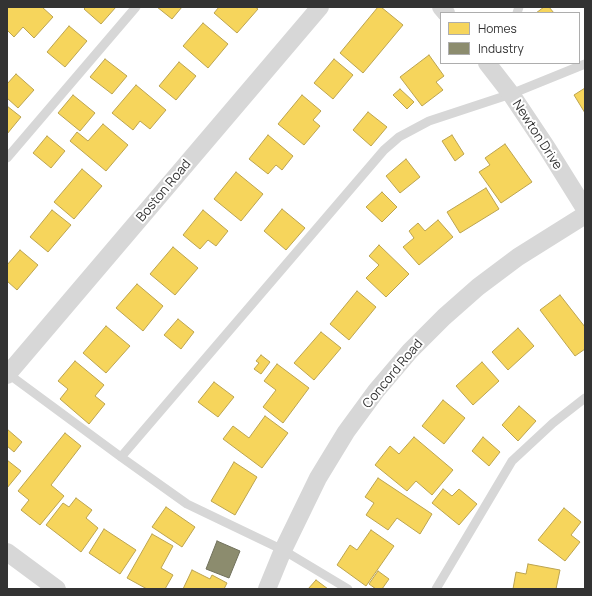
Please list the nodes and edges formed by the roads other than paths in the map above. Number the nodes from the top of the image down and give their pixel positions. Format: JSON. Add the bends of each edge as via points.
{"nodes":[{"id":1,"x":136,"y":7,"type":"edge"},
{"id":2,"x":320,"y":7,"type":"edge"},
{"id":3,"x":585,"y":64,"type":"edge"},
{"id":4,"x":493,"y":66,"type":"edge"},
{"id":5,"x":511,"y":94,"type":"junction"},
{"id":6,"x":7,"y":158,"type":"edge"},
{"id":7,"x":585,"y":209,"type":"edge"},
{"id":8,"x":585,"y":215,"type":"edge"},
{"id":9,"x":7,"y":374,"type":"edge"},
{"id":10,"x":585,"y":398,"type":"edge"},
{"id":11,"x":121,"y":458,"type":"junction"},
{"id":12,"x":283,"y":550,"type":"junction"},
{"id":13,"x":7,"y":552,"type":"edge"},
{"id":14,"x":57,"y":589,"type":"edge"},
{"id":15,"x":268,"y":589,"type":"edge"},
{"id":16,"x":348,"y":589,"type":"edge"},
{"id":17,"x":436,"y":589,"type":"edge"}],
"edges":[{"from":1,"to":6,"type":"lane"},
{"from":2,"to":9,"type":"street","name":"Boston Road"},
{"from":3,"to":5,"type":"lane"},
{"from":4,"to":5,"type":"street","name":"Newton Drive"},
{"from":5,"to":7,"type":"street","name":"Newton Drive"},
{"from":5,"to":11,"type":"lane","via":[[429,121],[399,137],[384,150]]},
{"from":8,"to":12,"type":"street","name":"Concord Road","via":[[518,257],[478,287],[410,351],[346,432],[318,478]]},
{"from":9,"to":11,"type":"lane"},
{"from":10,"to":17,"type":"lane","via":[[512,461]]},
{"from":11,"to":12,"type":"lane","via":[[187,504]]},
{"from":12,"to":15,"type":"street","name":"Concord Road"},
{"from":12,"to":16,"type":"lane"},
{"from":13,"to":14,"type":"street"}]}
